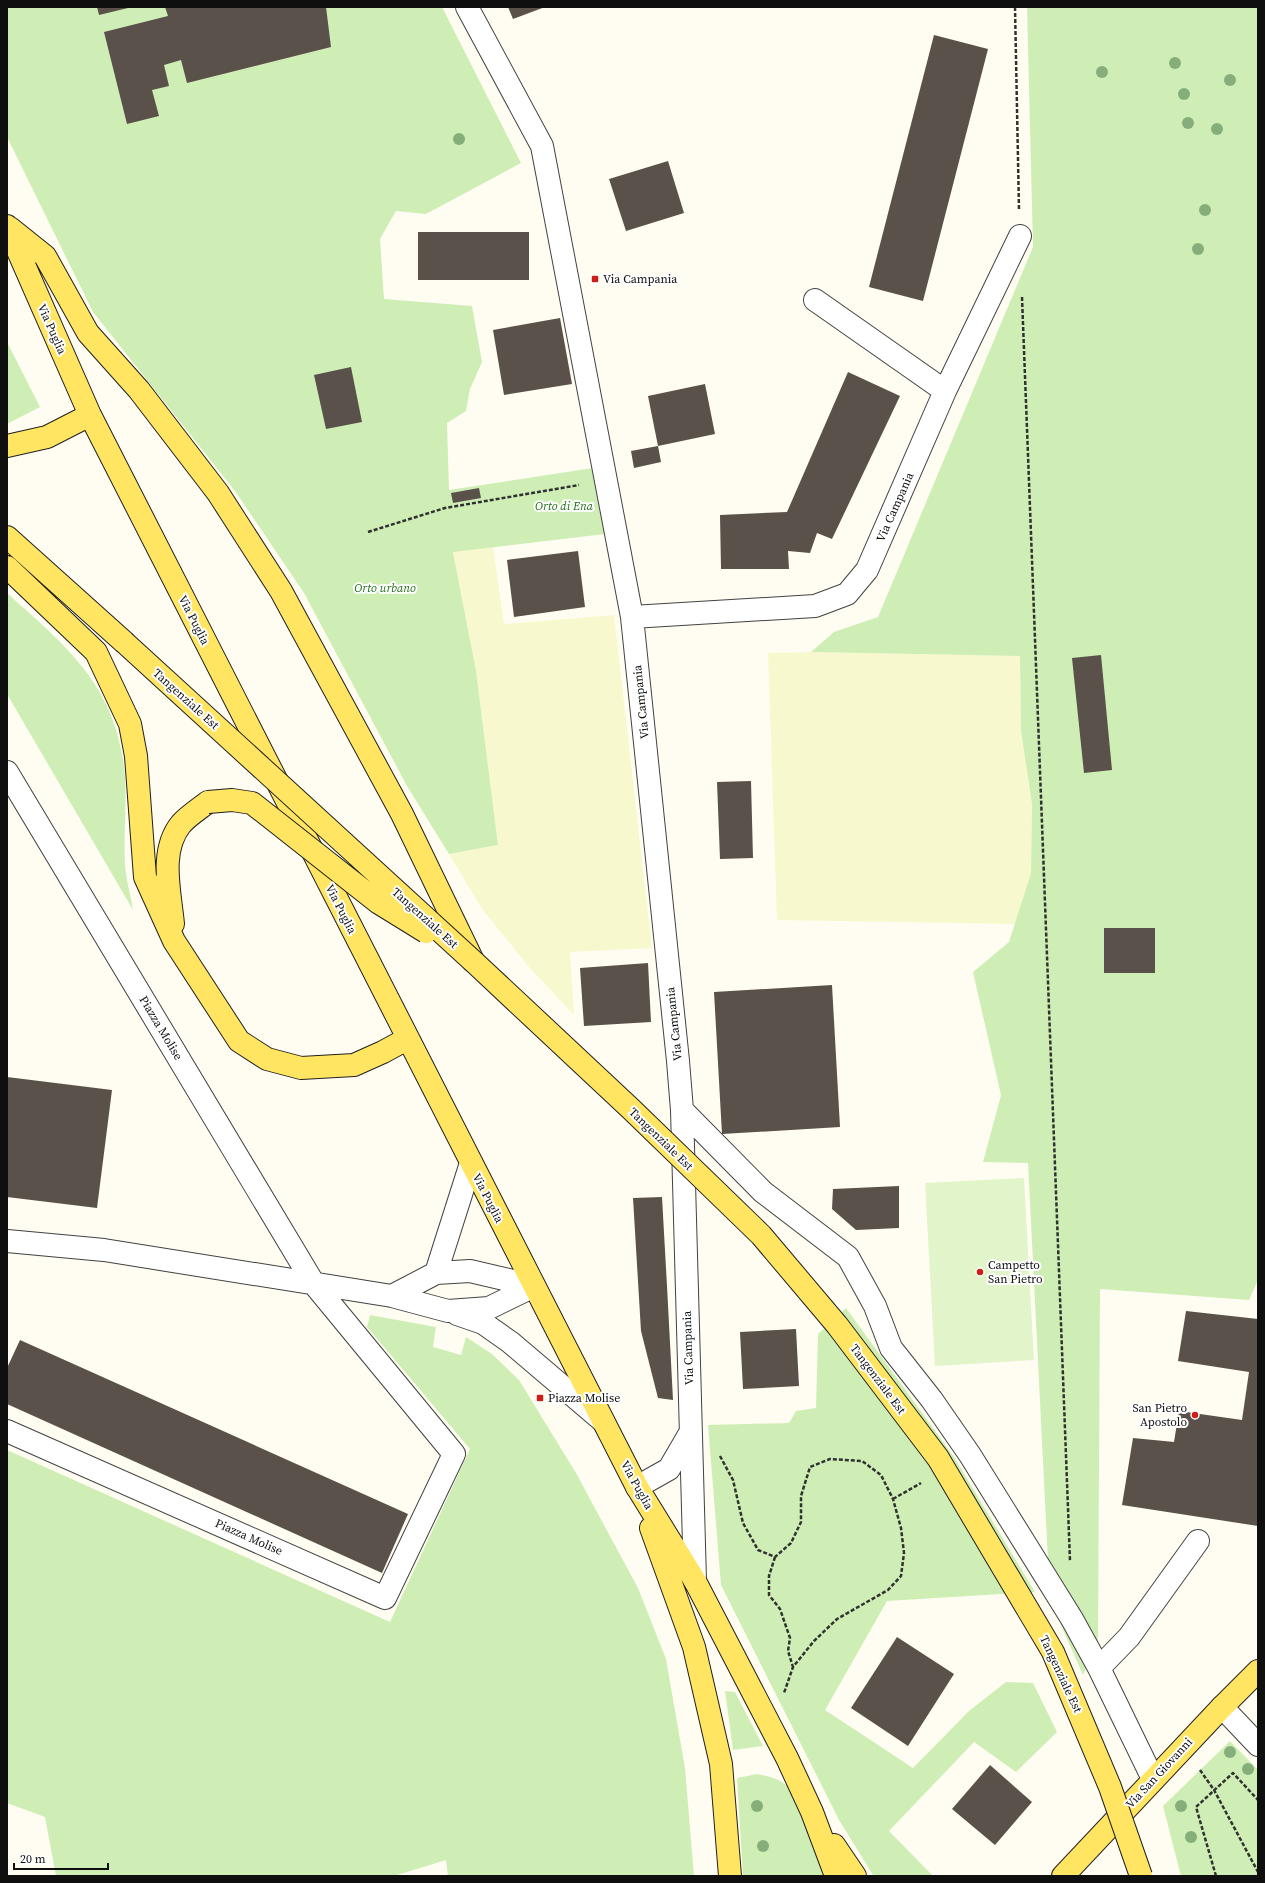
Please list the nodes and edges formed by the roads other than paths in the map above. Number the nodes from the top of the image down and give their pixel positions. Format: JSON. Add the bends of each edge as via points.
{"nodes":[{"id":1,"x":468,"y":7,"type":"edge"},
{"id":2,"x":7,"y":226,"type":"edge"},
{"id":3,"x":1020,"y":236,"type":"road end"},
{"id":4,"x":815,"y":300,"type":"dead end"},
{"id":5,"x":945,"y":391,"type":"junction"},
{"id":6,"x":90,"y":416,"type":"junction"},
{"id":7,"x":7,"y":446,"type":"edge"},
{"id":8,"x":7,"y":537,"type":"edge"},
{"id":9,"x":7,"y":567,"type":"edge"},
{"id":10,"x":632,"y":617,"type":"junction"},
{"id":11,"x":7,"y":772,"type":"edge"},
{"id":12,"x":174,"y":941,"type":"junction"},
{"id":13,"x":474,"y":962,"type":"junction"},
{"id":14,"x":407,"y":1039,"type":"junction"},
{"id":15,"x":682,"y":1110,"type":"junction"},
{"id":16,"x":470,"y":1163,"type":"junction"},
{"id":17,"x":7,"y":1241,"type":"edge"},
{"id":18,"x":436,"y":1273,"type":"junction"},
{"id":19,"x":314,"y":1284,"type":"junction"},
{"id":20,"x":534,"y":1286,"type":"junction"},
{"id":21,"x":392,"y":1296,"type":"junction"},
{"id":22,"x":448,"y":1311,"type":"junction"},
{"id":23,"x":603,"y":1421,"type":"junction"},
{"id":24,"x":7,"y":1431,"type":"edge"},
{"id":25,"x":690,"y":1433,"type":"junction"},
{"id":26,"x":637,"y":1487,"type":"junction"},
{"id":27,"x":1198,"y":1541,"type":"dead end"},
{"id":28,"x":695,"y":1581,"type":"junction"},
{"id":29,"x":1099,"y":1668,"type":"junction"},
{"id":30,"x":1258,"y":1671,"type":"edge"},
{"id":31,"x":1222,"y":1707,"type":"junction"},
{"id":32,"x":1258,"y":1745,"type":"edge"},
{"id":33,"x":1153,"y":1779,"type":"junction"},
{"id":34,"x":812,"y":1812,"type":"junction"},
{"id":35,"x":730,"y":1876,"type":"edge"},
{"id":36,"x":836,"y":1876,"type":"edge"},
{"id":37,"x":855,"y":1876,"type":"edge"},
{"id":38,"x":1062,"y":1876,"type":"edge"},
{"id":39,"x":1141,"y":1876,"type":"edge"}],
"edges":[{"from":1,"to":10,"type":"street","name":"Via Campania","via":[[542,146]]},
{"from":2,"to":6,"type":"main road","name":"Via Puglia"},
{"from":2,"to":13,"type":"main road","via":[[45,256],[88,333],[140,390],[218,493],[281,591],[402,814]]},
{"from":3,"to":5,"type":"street","name":"Via Campania"},
{"from":4,"to":5,"type":"street"},
{"from":5,"to":10,"type":"street","name":"Via Campania","via":[[867,570],[847,594],[815,606]]},
{"from":6,"to":7,"type":"main road","via":[[47,436]]},
{"from":6,"to":14,"type":"main road","name":"Via Puglia"},
{"from":8,"to":13,"type":"main road","name":"Tangenziale Est","bridge":true},
{"from":9,"to":12,"type":"main road","via":[[96,652],[130,724],[136,756],[144,876]]},
{"from":10,"to":15,"type":"street","name":"Via Campania"},
{"from":11,"to":19,"type":"street","name":"Piazza Molise"},
{"from":12,"to":13,"type":"main road","bridge":true,"via":[[167,868],[170,846],[181,824],[208,802],[232,800],[252,803],[379,903]]},
{"from":12,"to":14,"type":"main road","via":[[239,1041],[268,1059],[301,1068],[354,1065]]},
{"from":13,"to":39,"type":"main road","name":"Tangenziale Est","bridge":true,"via":[[761,1235],[837,1325],[938,1458],[1053,1652],[1110,1788]]},
{"from":14,"to":16,"type":"main road","name":"Via Puglia"},
{"from":15,"to":25,"type":"street","name":"Via Campania"},
{"from":15,"to":29,"type":"street","via":[[763,1192],[848,1257],[875,1306],[891,1348],[932,1400],[970,1455]]},
{"from":16,"to":18,"type":"street"},
{"from":16,"to":20,"type":"main road","name":"Via Puglia"},
{"from":17,"to":19,"type":"street","via":[[104,1250]]},
{"from":18,"to":20,"type":"street","via":[[470,1271]]},
{"from":18,"to":21,"type":"street"},
{"from":19,"to":21,"type":"street"},
{"from":19,"to":24,"type":"street","name":"Piazza Molise","via":[[454,1454],[385,1598]]},
{"from":20,"to":22,"type":"street","via":[[489,1308]]},
{"from":20,"to":23,"type":"main road","name":"Via Puglia"},
{"from":21,"to":22,"type":"street"},
{"from":22,"to":23,"type":"street","via":[[483,1323],[510,1342]]},
{"from":23,"to":26,"type":"main road","name":"Via Puglia"},
{"from":25,"to":26,"type":"street","via":[[669,1469]]},
{"from":25,"to":28,"type":"street","name":"Via Campania"},
{"from":26,"to":28,"type":"main road","name":"Via Puglia"},
{"from":26,"to":35,"type":"main road","via":[[694,1647],[720,1764]]},
{"from":27,"to":29,"type":"street","via":[[1129,1637]]},
{"from":28,"to":34,"type":"main road","name":"Via Puglia","via":[[787,1758]]},
{"from":29,"to":33,"type":"street"},
{"from":30,"to":31,"type":"main road","name":"Via San Giovanni"},
{"from":31,"to":32,"type":"street"},
{"from":31,"to":33,"type":"main road","name":"Via San Giovanni"},
{"from":33,"to":38,"type":"main road","name":"Via San Giovanni"},
{"from":34,"to":36,"type":"main road"},
{"from":34,"to":37,"type":"main road"}]}
